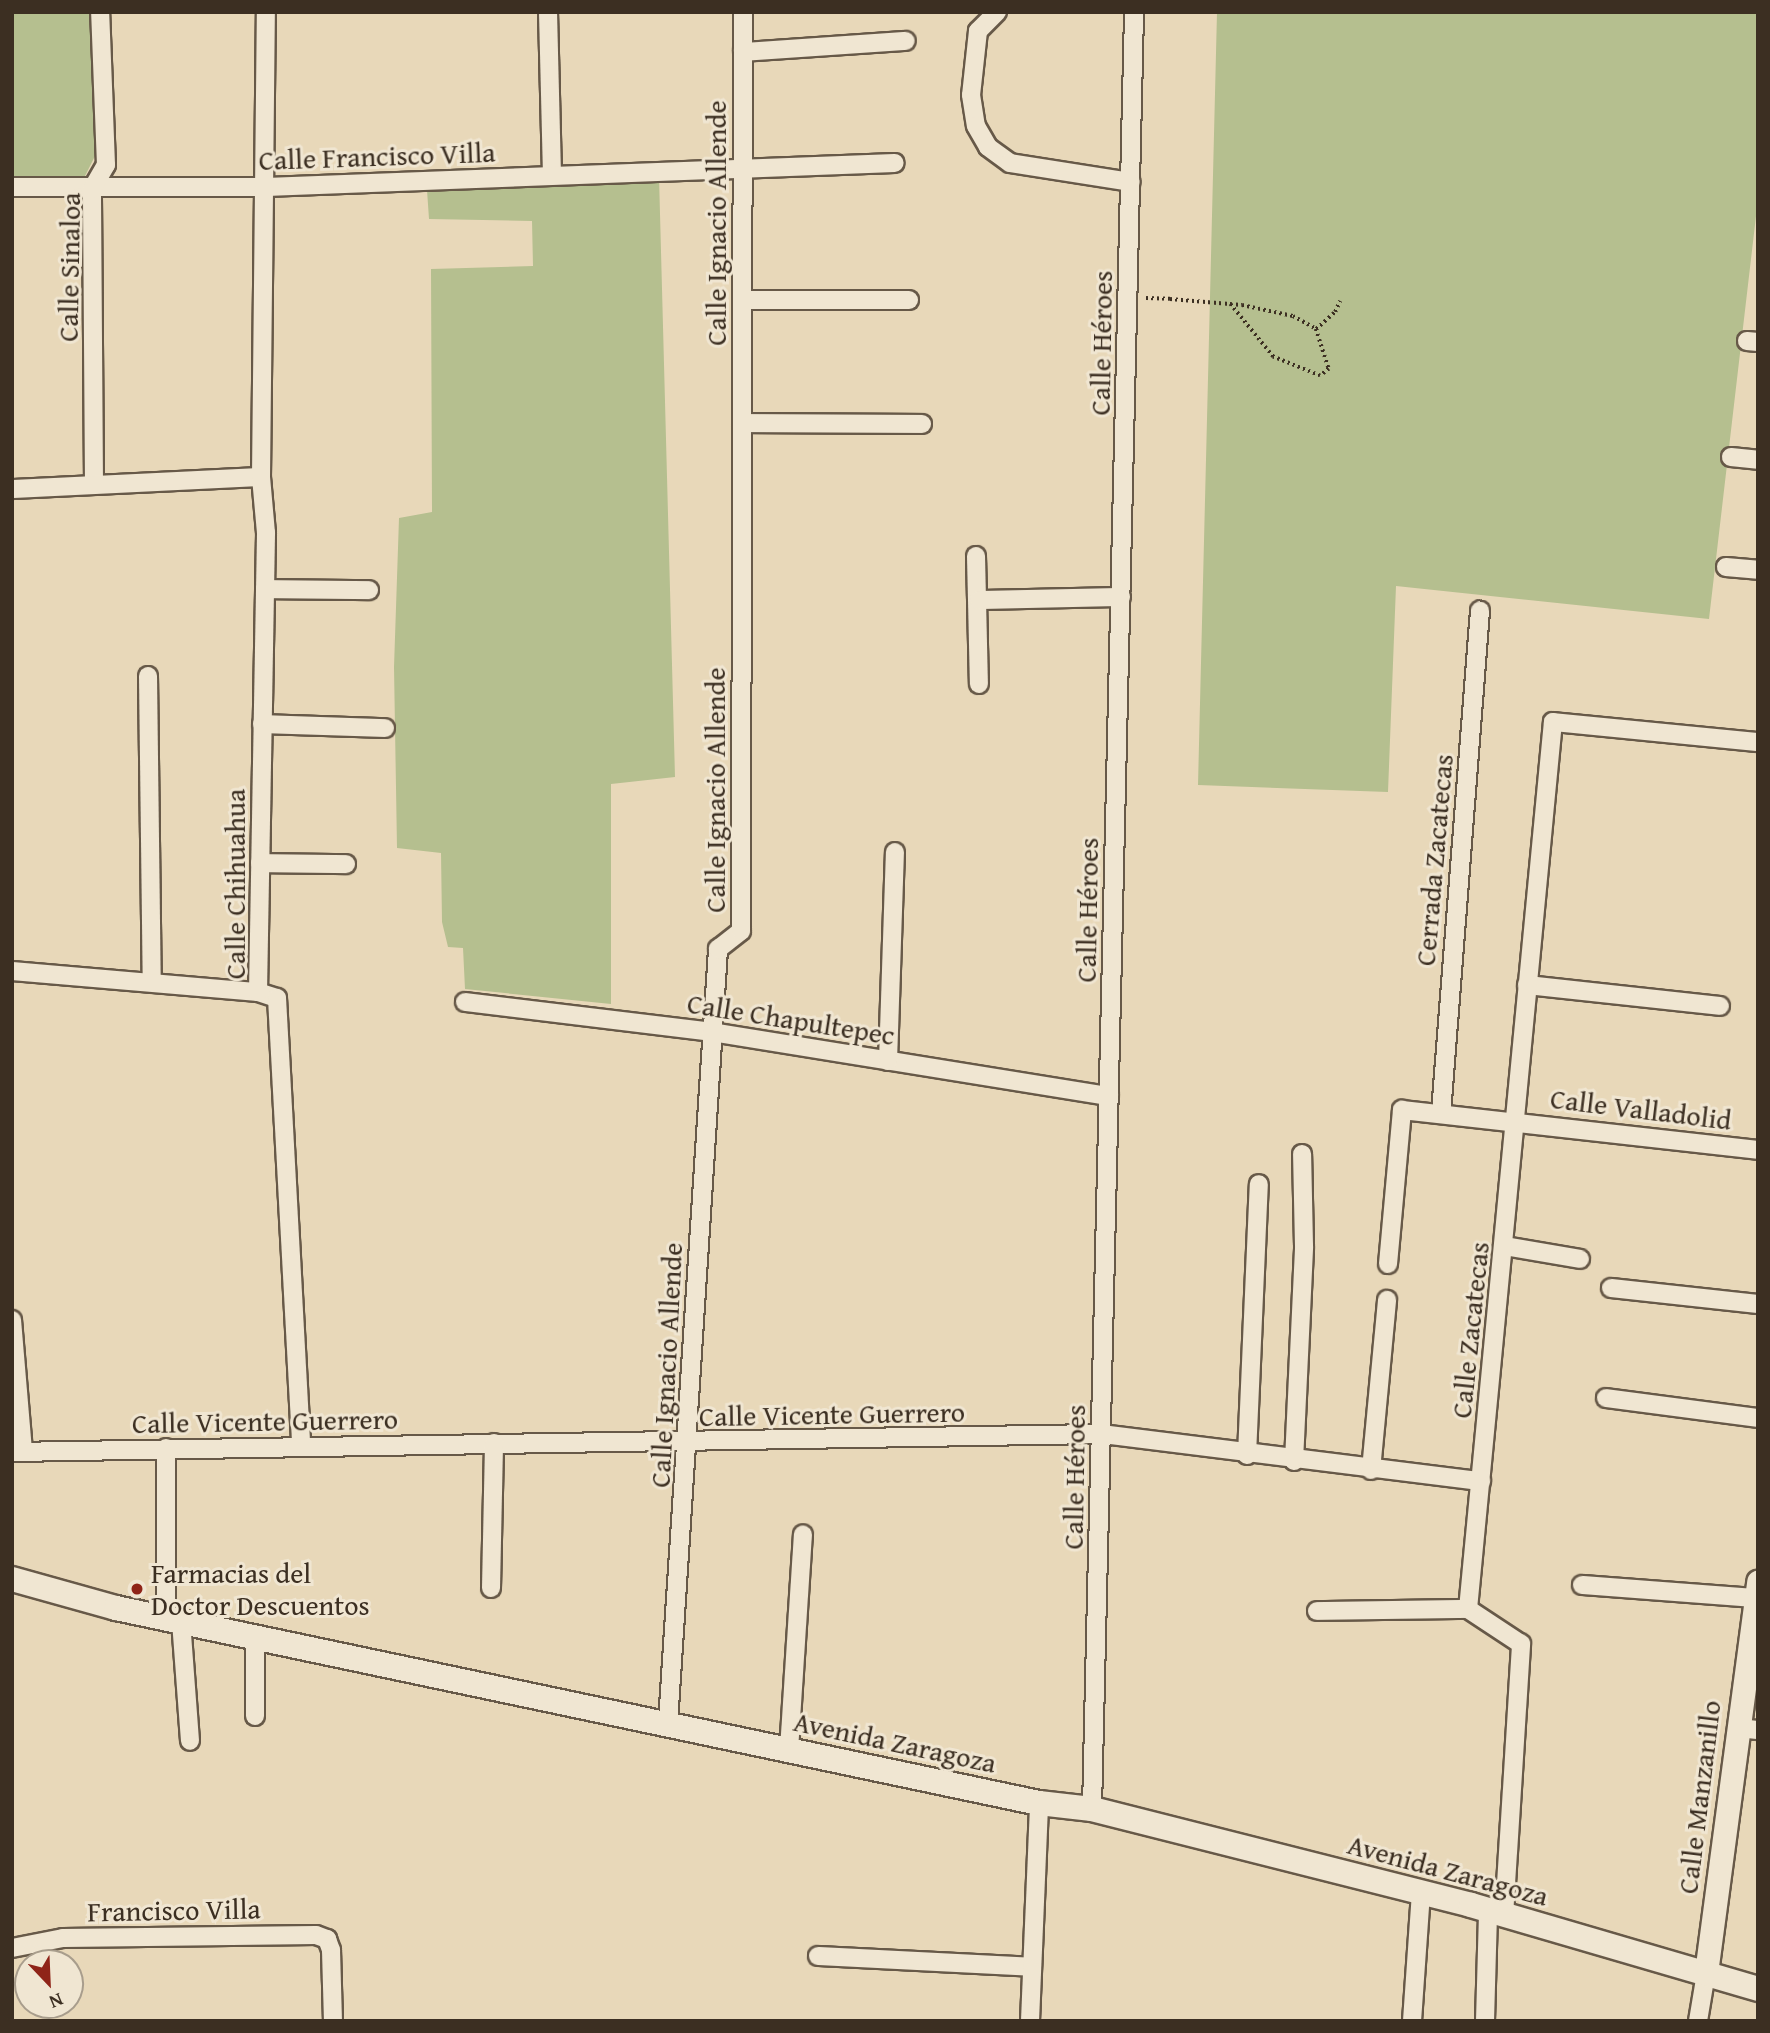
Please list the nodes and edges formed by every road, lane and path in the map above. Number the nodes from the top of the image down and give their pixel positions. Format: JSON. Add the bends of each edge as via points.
{"nodes":[{"id":1,"x":100,"y":12,"type":"edge"},
{"id":2,"x":265,"y":12,"type":"edge"},
{"id":3,"x":548,"y":12,"type":"edge"},
{"id":4,"x":743,"y":12,"type":"edge"},
{"id":5,"x":997,"y":12,"type":"edge"},
{"id":6,"x":1134,"y":12,"type":"edge"},
{"id":7,"x":906,"y":41,"type":"dead end"},
{"id":8,"x":743,"y":52,"type":"junction"},
{"id":9,"x":895,"y":163,"type":"dead end"},
{"id":10,"x":743,"y":168,"type":"junction"},
{"id":11,"x":552,"y":176,"type":"junction"},
{"id":12,"x":1131,"y":182,"type":"junction"},
{"id":13,"x":12,"y":187,"type":"edge"},
{"id":14,"x":265,"y":187,"type":"junction"},
{"id":15,"x":92,"y":189,"type":"junction"},
{"id":16,"x":1128,"y":298,"type":"junction"},
{"id":17,"x":742,"y":300,"type":"junction"},
{"id":18,"x":909,"y":300,"type":"dead end"},
{"id":19,"x":1340,"y":301,"type":"dead end"},
{"id":20,"x":1230,"y":304,"type":"junction"},
{"id":21,"x":1316,"y":328,"type":"junction"},
{"id":22,"x":742,"y":423,"type":"junction"},
{"id":23,"x":922,"y":424,"type":"dead end"},
{"id":24,"x":1731,"y":457,"type":"dead end"},
{"id":25,"x":1758,"y":460,"type":"edge"},
{"id":26,"x":261,"y":477,"type":"junction"},
{"id":27,"x":94,"y":484,"type":"junction"},
{"id":28,"x":12,"y":489,"type":"edge"},
{"id":29,"x":976,"y":556,"type":"dead end"},
{"id":30,"x":1726,"y":567,"type":"dead end"},
{"id":31,"x":1758,"y":570,"type":"edge"},
{"id":32,"x":265,"y":589,"type":"junction"},
{"id":33,"x":369,"y":590,"type":"dead end"},
{"id":34,"x":1121,"y":597,"type":"junction"},
{"id":35,"x":979,"y":600,"type":"junction"},
{"id":36,"x":1480,"y":611,"type":"dead end"},
{"id":37,"x":148,"y":677,"type":"dead end"},
{"id":38,"x":979,"y":684,"type":"dead end"},
{"id":39,"x":262,"y":724,"type":"junction"},
{"id":40,"x":385,"y":728,"type":"dead end"},
{"id":41,"x":1758,"y":742,"type":"edge"},
{"id":42,"x":895,"y":852,"type":"dead end"},
{"id":43,"x":260,"y":863,"type":"junction"},
{"id":44,"x":346,"y":864,"type":"dead end"},
{"id":45,"x":12,"y":971,"type":"edge"},
{"id":46,"x":152,"y":982,"type":"junction"},
{"id":47,"x":1527,"y":985,"type":"junction"},
{"id":48,"x":258,"y":992,"type":"junction"},
{"id":49,"x":465,"y":1002,"type":"dead end"},
{"id":50,"x":1720,"y":1006,"type":"dead end"},
{"id":51,"x":712,"y":1032,"type":"junction"},
{"id":52,"x":888,"y":1060,"type":"junction"},
{"id":53,"x":1109,"y":1096,"type":"junction"},
{"id":54,"x":1441,"y":1113,"type":"junction"},
{"id":55,"x":1517,"y":1120,"type":"junction"},
{"id":56,"x":1758,"y":1150,"type":"edge"},
{"id":57,"x":1302,"y":1154,"type":"dead end"},
{"id":58,"x":1259,"y":1184,"type":"dead end"},
{"id":59,"x":1504,"y":1246,"type":"junction"},
{"id":60,"x":1580,"y":1259,"type":"dead end"},
{"id":61,"x":1388,"y":1264,"type":"dead end"},
{"id":62,"x":1611,"y":1288,"type":"dead end"},
{"id":63,"x":1387,"y":1300,"type":"dead end"},
{"id":64,"x":1758,"y":1304,"type":"edge"},
{"id":65,"x":12,"y":1320,"type":"edge"},
{"id":66,"x":1606,"y":1398,"type":"dead end"},
{"id":67,"x":1758,"y":1418,"type":"edge"},
{"id":68,"x":1102,"y":1434,"type":"junction"},
{"id":69,"x":494,"y":1443,"type":"junction"},
{"id":70,"x":689,"y":1443,"type":"junction"},
{"id":71,"x":301,"y":1445,"type":"junction"},
{"id":72,"x":166,"y":1448,"type":"junction"},
{"id":73,"x":18,"y":1452,"type":"edge"},
{"id":74,"x":1247,"y":1455,"type":"junction"},
{"id":75,"x":1294,"y":1461,"type":"junction"},
{"id":76,"x":1371,"y":1470,"type":"junction"},
{"id":77,"x":1481,"y":1481,"type":"junction"},
{"id":78,"x":803,"y":1534,"type":"dead end"},
{"id":79,"x":12,"y":1580,"type":"edge"},
{"id":80,"x":1582,"y":1585,"type":"dead end"},
{"id":81,"x":491,"y":1588,"type":"dead end"},
{"id":82,"x":1757,"y":1590,"type":"edge"},
{"id":83,"x":1468,"y":1609,"type":"junction"},
{"id":84,"x":1317,"y":1611,"type":"dead end"},
{"id":85,"x":174,"y":1620,"type":"junction"},
{"id":86,"x":255,"y":1637,"type":"junction"},
{"id":87,"x":1754,"y":1638,"type":"edge"},
{"id":88,"x":255,"y":1716,"type":"dead end"},
{"id":89,"x":668,"y":1723,"type":"junction"},
{"id":90,"x":1748,"y":1729,"type":"edge"},
{"id":91,"x":190,"y":1741,"type":"dead end"},
{"id":92,"x":789,"y":1750,"type":"junction"},
{"id":93,"x":1039,"y":1803,"type":"junction"},
{"id":94,"x":1092,"y":1809,"type":"junction"},
{"id":95,"x":1421,"y":1892,"type":"junction"},
{"id":96,"x":1496,"y":1913,"type":"junction"},
{"id":97,"x":12,"y":1948,"type":"edge"},
{"id":98,"x":818,"y":1956,"type":"dead end"},
{"id":99,"x":1032,"y":1967,"type":"junction"},
{"id":100,"x":1706,"y":1973,"type":"junction"},
{"id":101,"x":1758,"y":1989,"type":"edge"},
{"id":102,"x":333,"y":2021,"type":"edge"},
{"id":103,"x":1030,"y":2021,"type":"edge"},
{"id":104,"x":1412,"y":2021,"type":"edge"},
{"id":105,"x":1485,"y":2021,"type":"edge"},
{"id":106,"x":1698,"y":2021,"type":"edge"}],
"edges":[{"from":1,"to":15,"type":"street","name":"Calle Sinaloa","via":[[106,165]]},
{"from":2,"to":14,"type":"street","name":"Calle Chihuahua"},
{"from":3,"to":11,"type":"street"},
{"from":4,"to":8,"type":"street","name":"Calle Ignacio Allende"},
{"from":5,"to":12,"type":"street","via":[[978,31],[971,95],[976,126],[988,146],[1010,163]]},
{"from":6,"to":12,"type":"street","name":"Calle Héroes"},
{"from":7,"to":8,"type":"street"},
{"from":8,"to":10,"type":"street","name":"Calle Ignacio Allende"},
{"from":9,"to":10,"type":"street","name":"Calle Francisco Villa"},
{"from":10,"to":11,"type":"street","name":"Calle Francisco Villa"},
{"from":10,"to":17,"type":"street","name":"Calle Ignacio Allende"},
{"from":11,"to":14,"type":"street","name":"Calle Francisco Villa"},
{"from":12,"to":16,"type":"street","name":"Calle Héroes"},
{"from":13,"to":15,"type":"street","name":"Calle Francisco Villa"},
{"from":14,"to":15,"type":"street","name":"Calle Francisco Villa"},
{"from":14,"to":26,"type":"street","name":"Calle Chihuahua"},
{"from":15,"to":27,"type":"street","name":"Calle Sinaloa"},
{"from":16,"to":20,"type":"path"},
{"from":16,"to":34,"type":"street","name":"Calle Héroes"},
{"from":17,"to":18,"type":"street"},
{"from":17,"to":22,"type":"street","name":"Calle Ignacio Allende"},
{"from":19,"to":21,"type":"path","via":[[1335,312]]},
{"from":20,"to":21,"type":"path","via":[[1293,316]]},
{"from":20,"to":21,"type":"path","via":[[1273,357],[1320,376],[1329,369]]},
{"from":22,"to":23,"type":"street"},
{"from":22,"to":51,"type":"street","name":"Calle Ignacio Allende","via":[[741,931],[718,949]]},
{"from":24,"to":25,"type":"street"},
{"from":26,"to":27,"type":"street"},
{"from":26,"to":32,"type":"street","name":"Calle Chihuahua"},
{"from":27,"to":28,"type":"street"},
{"from":29,"to":35,"type":"street"},
{"from":30,"to":31,"type":"street"},
{"from":32,"to":33,"type":"street"},
{"from":32,"to":39,"type":"street","name":"Calle Chihuahua"},
{"from":34,"to":35,"type":"street"},
{"from":34,"to":53,"type":"street","name":"Calle Héroes"},
{"from":35,"to":38,"type":"street"},
{"from":36,"to":54,"type":"street","name":"Cerrada Zacatecas"},
{"from":37,"to":46,"type":"street"},
{"from":39,"to":40,"type":"street"},
{"from":39,"to":43,"type":"street","name":"Calle Chihuahua"},
{"from":41,"to":47,"type":"street","name":"Calle Zacatecas","via":[[1553,722]]},
{"from":42,"to":52,"type":"street"},
{"from":43,"to":44,"type":"street"},
{"from":43,"to":48,"type":"street","name":"Calle Chihuahua"},
{"from":45,"to":46,"type":"street"},
{"from":46,"to":48,"type":"street"},
{"from":47,"to":50,"type":"street"},
{"from":47,"to":55,"type":"street","name":"Calle Zacatecas"},
{"from":48,"to":71,"type":"street","name":"Calle Chihuahua","via":[[277,998],[280,1006]]},
{"from":49,"to":51,"type":"street","name":"Calle Chapultepec"},
{"from":51,"to":52,"type":"street","name":"Calle Chapultepec"},
{"from":51,"to":70,"type":"street","name":"Calle Ignacio Allende"},
{"from":52,"to":53,"type":"street","name":"Calle Chapultepec"},
{"from":53,"to":68,"type":"street","name":"Calle Héroes"},
{"from":54,"to":55,"type":"street"},
{"from":54,"to":61,"type":"street","via":[[1402,1110]]},
{"from":55,"to":56,"type":"street","name":"Calle Valladolid"},
{"from":55,"to":59,"type":"street","name":"Calle Zacatecas"},
{"from":57,"to":75,"type":"street","via":[[1304,1246]]},
{"from":58,"to":74,"type":"street"},
{"from":59,"to":60,"type":"street"},
{"from":59,"to":77,"type":"street","name":"Calle Zacatecas"},
{"from":62,"to":64,"type":"street"},
{"from":63,"to":76,"type":"street"},
{"from":65,"to":73,"type":"street"},
{"from":66,"to":67,"type":"street"},
{"from":68,"to":70,"type":"street","name":"Calle Vicente Guerrero"},
{"from":68,"to":74,"type":"street","name":"Calle Vicente Guerrero"},
{"from":68,"to":94,"type":"street","name":"Calle Héroes"},
{"from":69,"to":70,"type":"street","name":"Calle Vicente Guerrero"},
{"from":69,"to":71,"type":"street","name":"Calle Vicente Guerrero"},
{"from":69,"to":81,"type":"street"},
{"from":70,"to":89,"type":"street","name":"Calle Ignacio Allende"},
{"from":71,"to":72,"type":"street","name":"Calle Vicente Guerrero"},
{"from":72,"to":73,"type":"street","name":"Calle Vicente Guerrero"},
{"from":72,"to":85,"type":"street"},
{"from":74,"to":75,"type":"street","name":"Calle Vicente Guerrero"},
{"from":75,"to":76,"type":"street","name":"Calle Vicente Guerrero"},
{"from":76,"to":77,"type":"street","name":"Calle Vicente Guerrero"},
{"from":77,"to":83,"type":"street","name":"Calle Zacatecas"},
{"from":78,"to":92,"type":"street"},
{"from":79,"to":85,"type":"main road","name":"Avenida Zaragoza"},
{"from":80,"to":82,"type":"street"},
{"from":82,"to":87,"type":"street","name":"Calle Manzanillo"},
{"from":83,"to":84,"type":"street"},
{"from":83,"to":96,"type":"street","via":[[1521,1644]]},
{"from":85,"to":86,"type":"main road","name":"Avenida Zaragoza"},
{"from":85,"to":91,"type":"street"},
{"from":86,"to":88,"type":"street"},
{"from":86,"to":89,"type":"main road","name":"Avenida Zaragoza"},
{"from":87,"to":90,"type":"street","name":"Calle Manzanillo"},
{"from":89,"to":92,"type":"main road","name":"Avenida Zaragoza"},
{"from":90,"to":100,"type":"street","name":"Calle Manzanillo"},
{"from":92,"to":93,"type":"main road","name":"Avenida Zaragoza"},
{"from":93,"to":94,"type":"main road","name":"Avenida Zaragoza"},
{"from":93,"to":99,"type":"street"},
{"from":94,"to":95,"type":"main road","name":"Avenida Zaragoza"},
{"from":95,"to":96,"type":"main road","name":"Avenida Zaragoza"},
{"from":95,"to":104,"type":"street"},
{"from":96,"to":100,"type":"main road","name":"Avenida Zaragoza"},
{"from":96,"to":105,"type":"street"},
{"from":97,"to":102,"type":"street","name":"Francisco Villa","via":[[63,1938],[316,1936],[327,1939],[331,1950]]},
{"from":98,"to":99,"type":"street"},
{"from":99,"to":103,"type":"street"},
{"from":100,"to":101,"type":"main road","name":"Avenida Zaragoza"},
{"from":100,"to":106,"type":"street","name":"Calle Manzanillo"}]}
